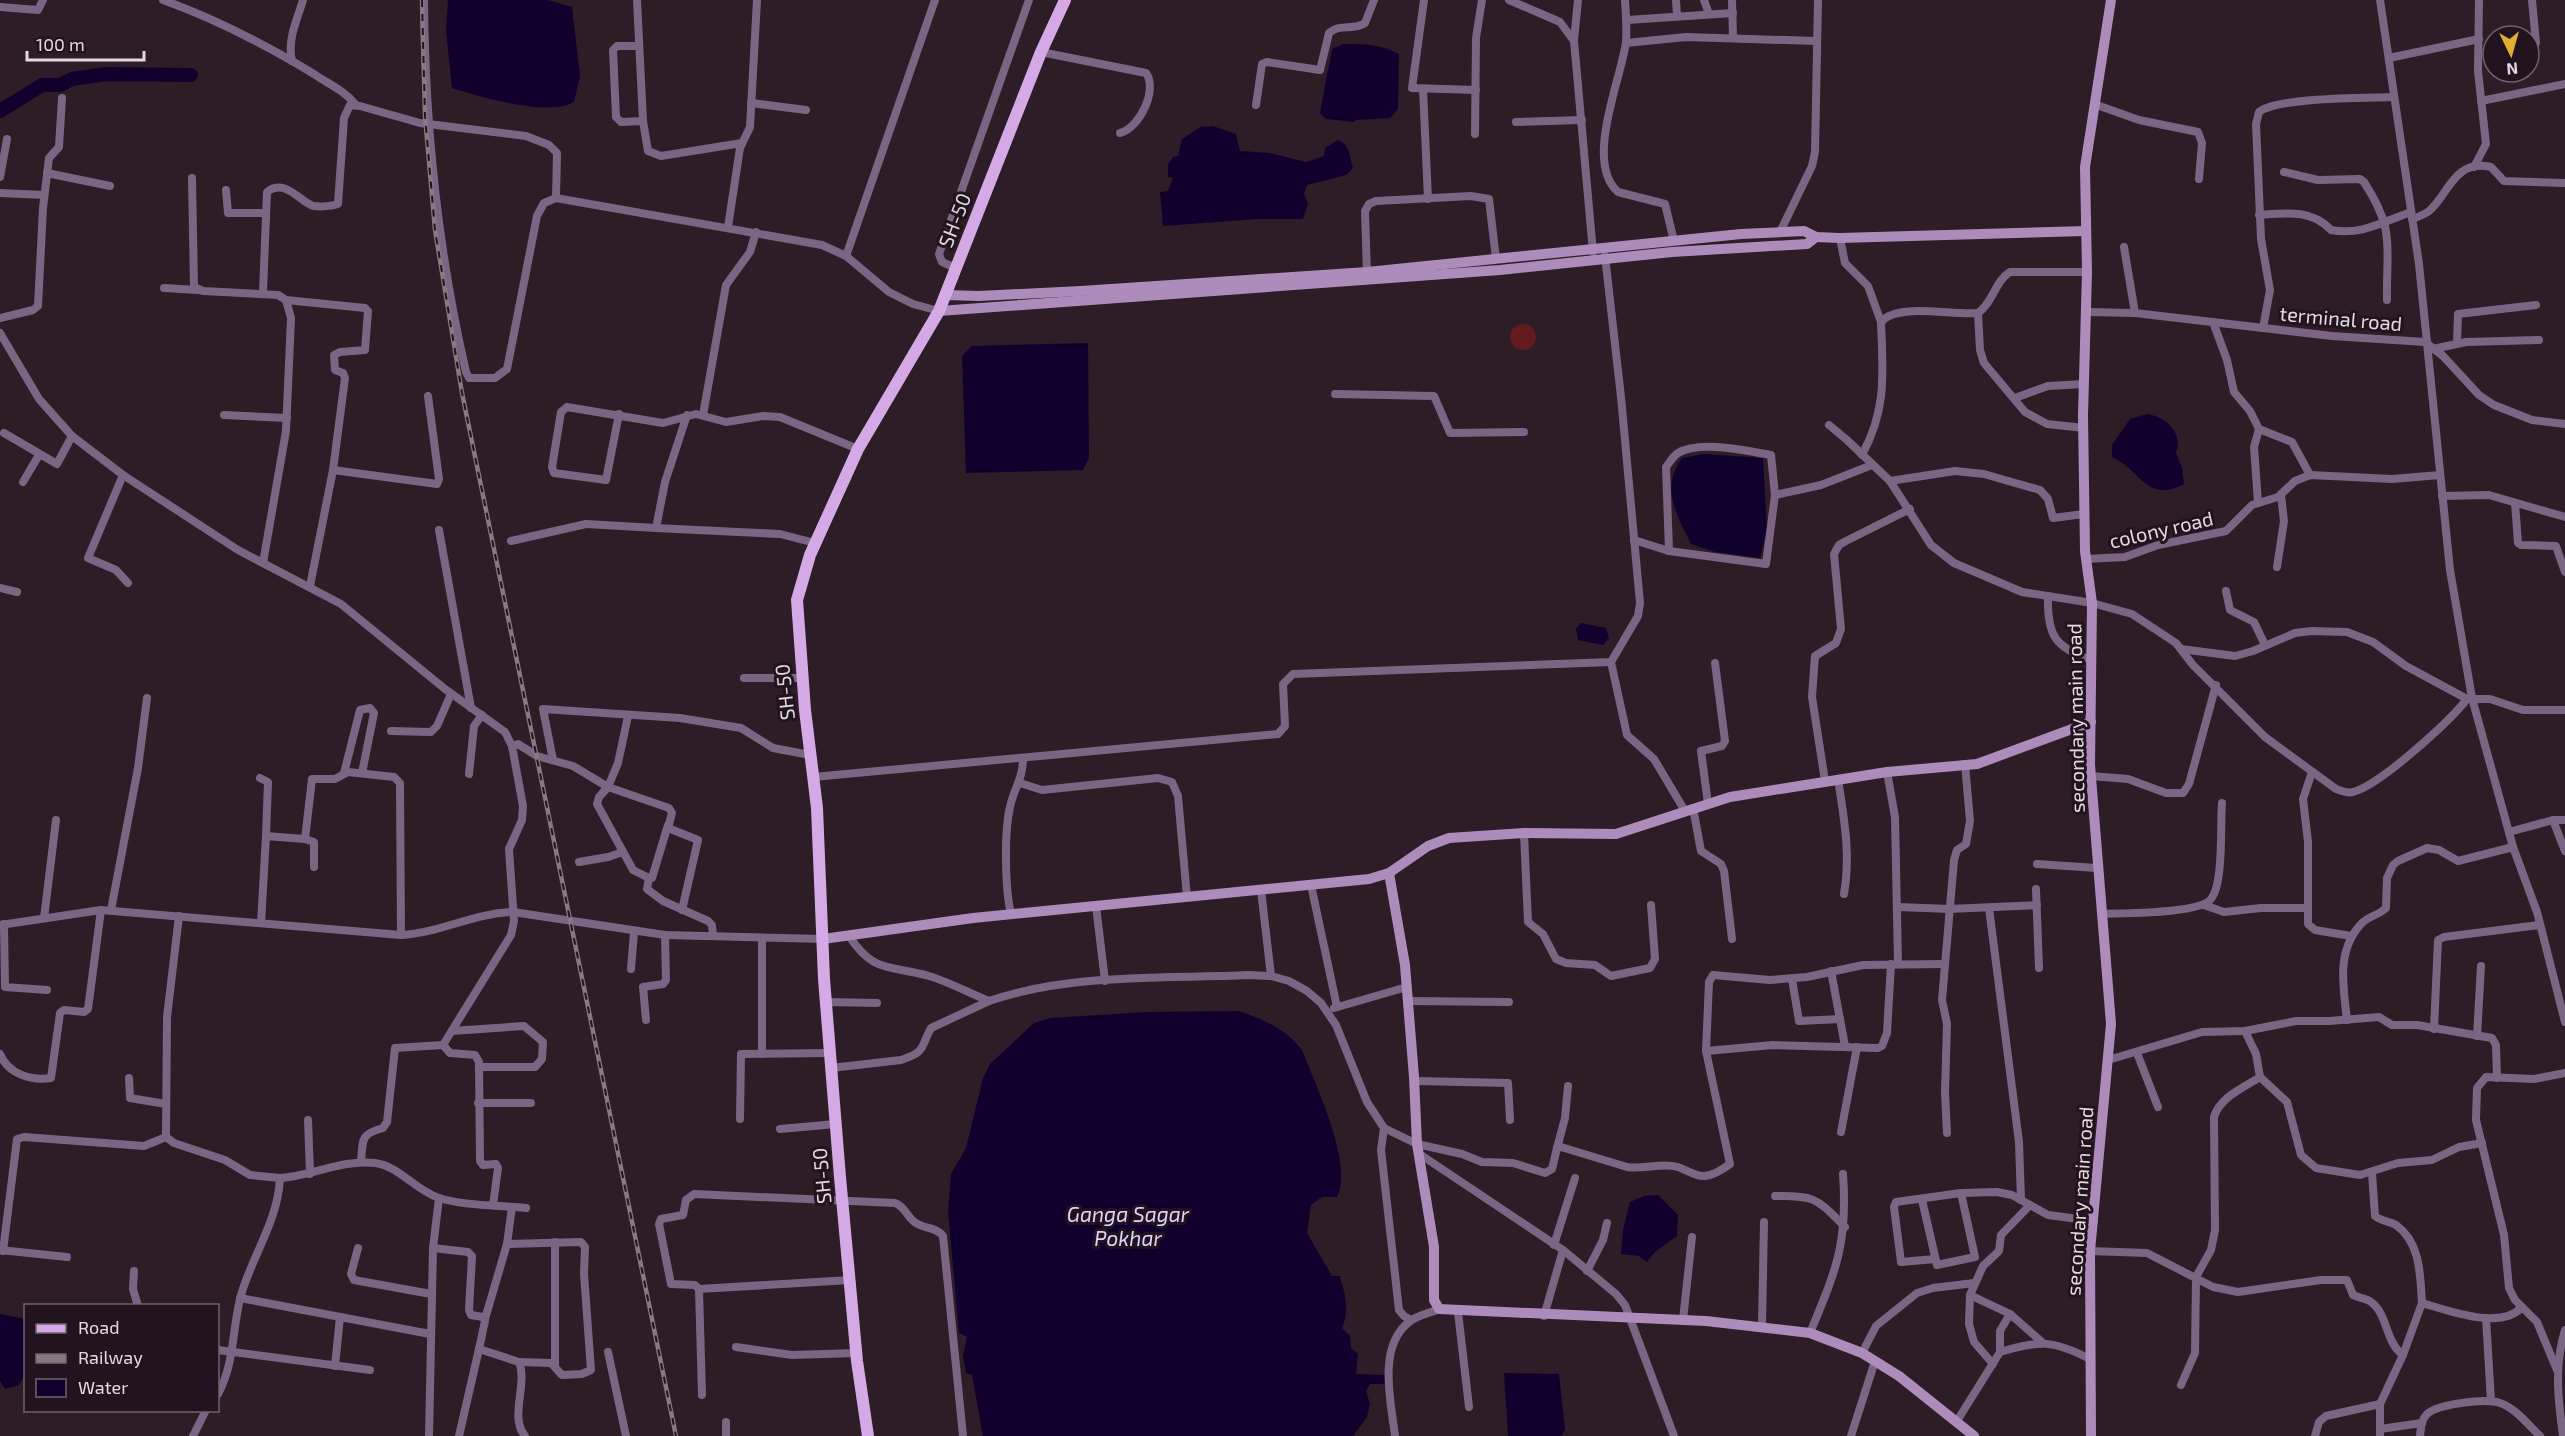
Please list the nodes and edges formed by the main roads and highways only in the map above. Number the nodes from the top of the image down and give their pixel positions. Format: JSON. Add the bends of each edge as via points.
{"nodes":[{"id":1,"x":1065,"y":0,"type":"edge"},
{"id":2,"x":868,"y":1436,"type":"edge"}],
"edges":[{"from":1,"to":2,"type":"main road","name":"SH-50","via":[[939,311],[858,449],[815,543],[797,600],[813,777],[831,1068],[856,1353]]}]}
